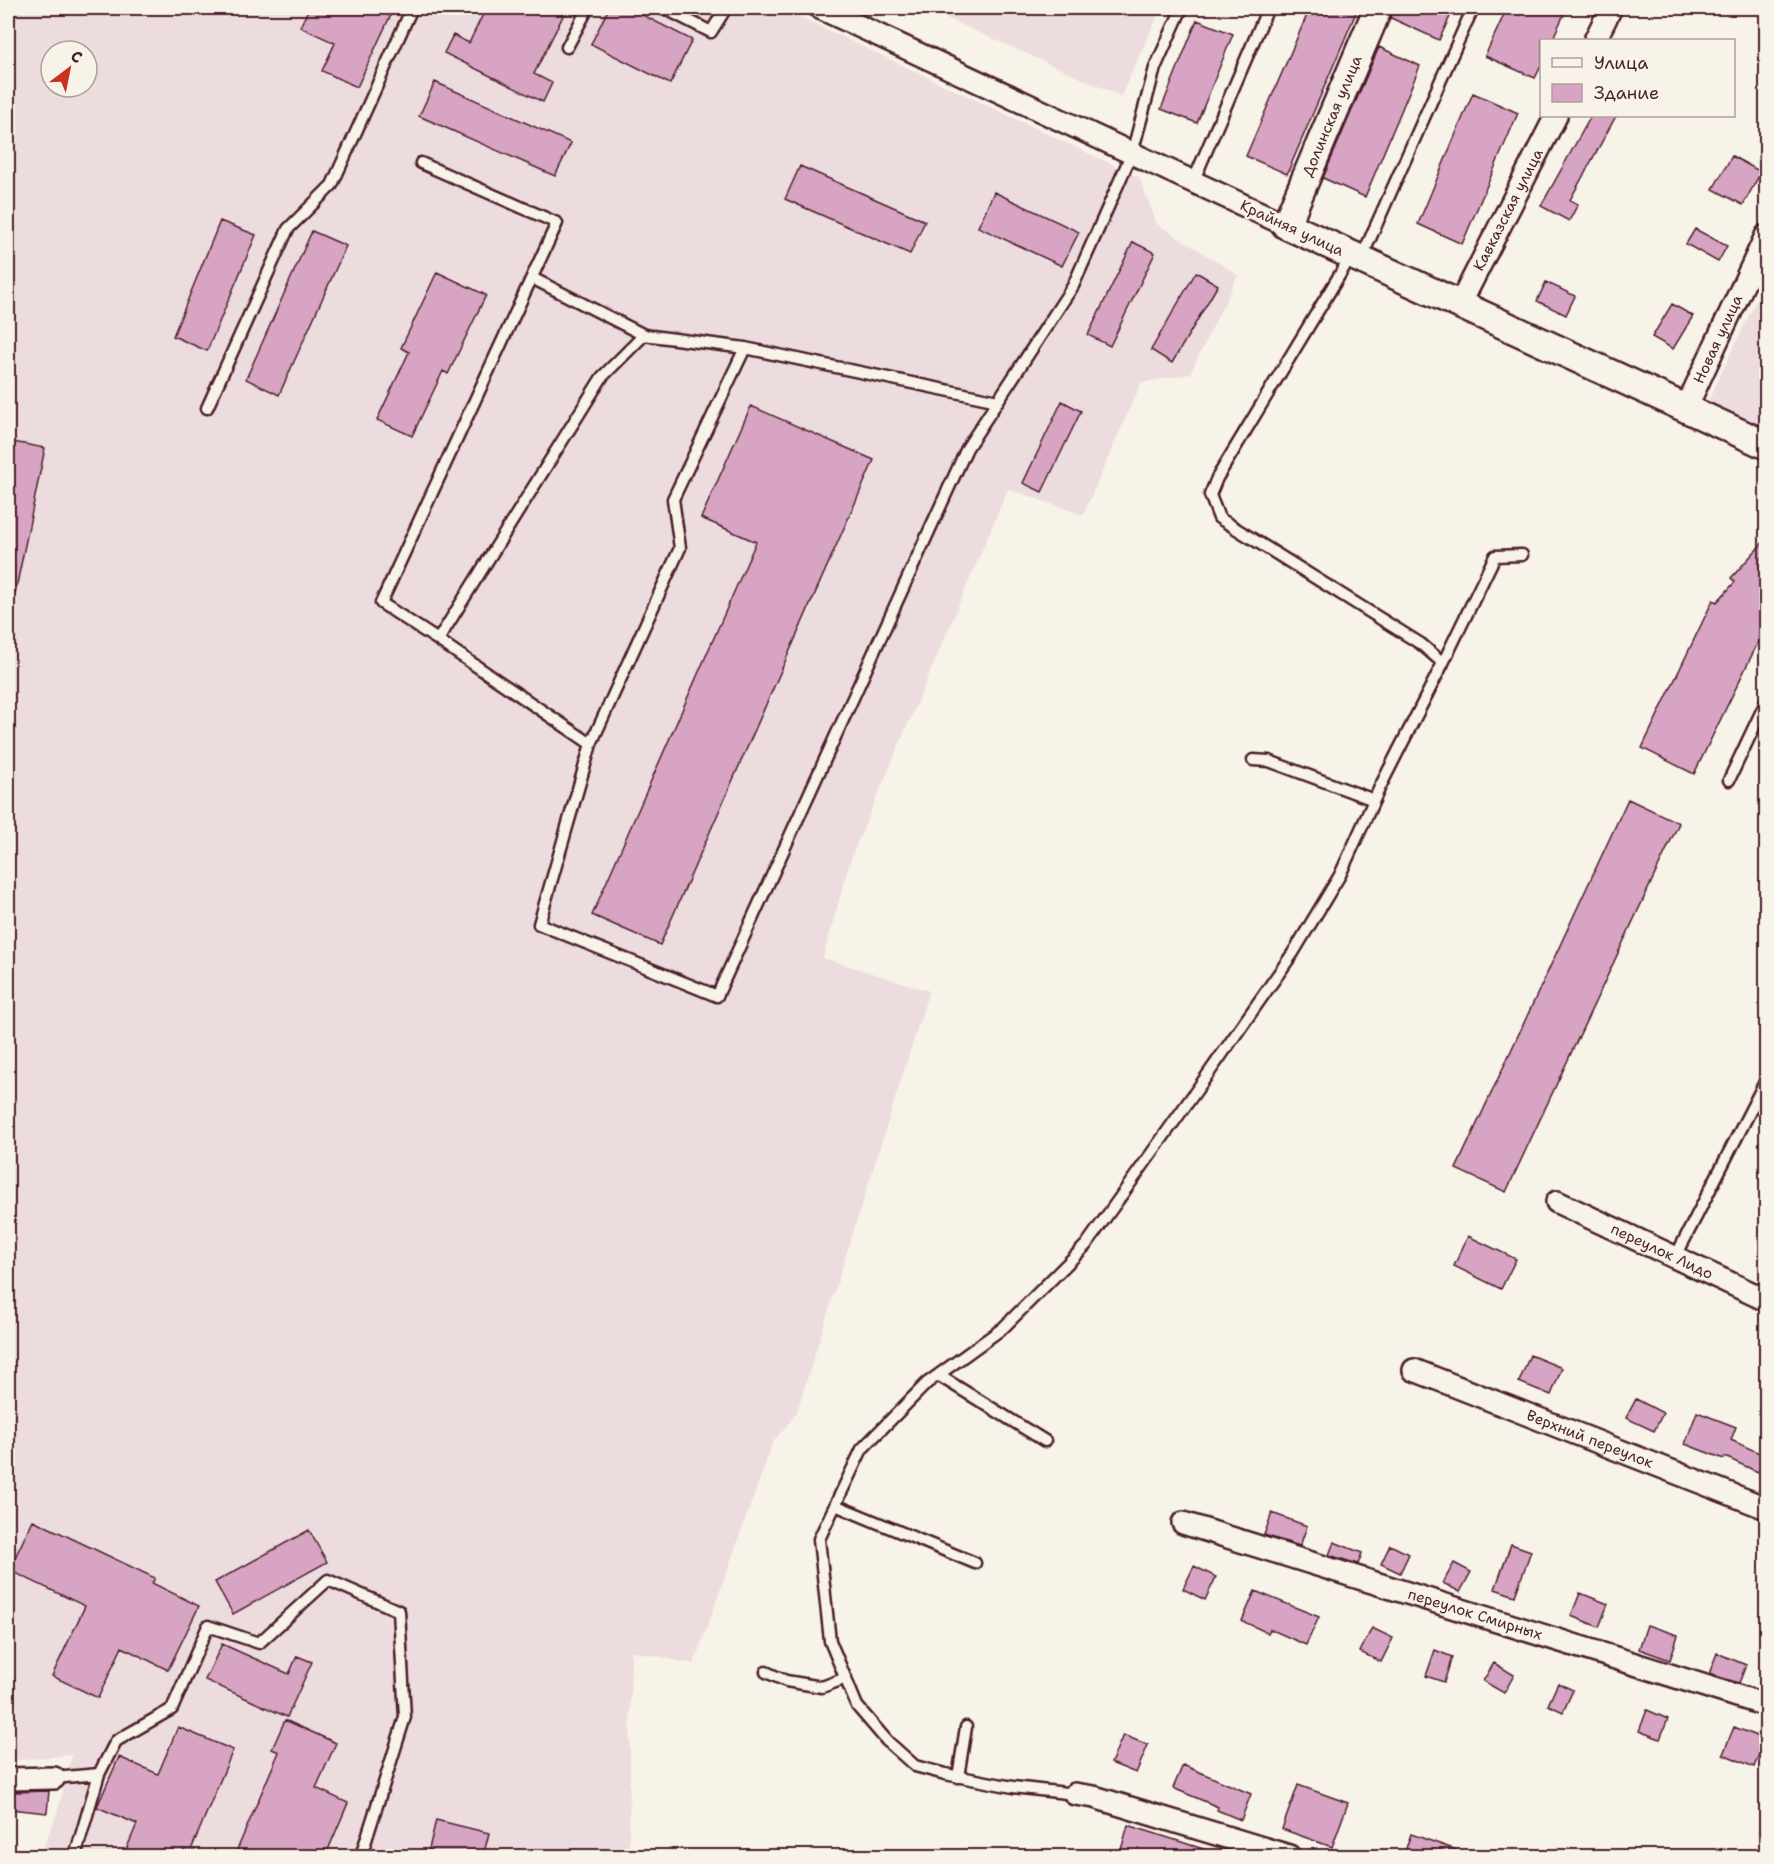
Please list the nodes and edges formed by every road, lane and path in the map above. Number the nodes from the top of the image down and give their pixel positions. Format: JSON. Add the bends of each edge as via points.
{"nodes":[{"id":1,"x":412,"y":8,"type":"edge"},
{"id":2,"x":588,"y":8,"type":"edge"},
{"id":3,"x":664,"y":8,"type":"edge"},
{"id":4,"x":726,"y":8,"type":"edge"},
{"id":5,"x":820,"y":8,"type":"edge"},
{"id":6,"x":1182,"y":8,"type":"edge"},
{"id":7,"x":1268,"y":8,"type":"edge"},
{"id":8,"x":1378,"y":8,"type":"edge"},
{"id":9,"x":1473,"y":8,"type":"edge"},
{"id":10,"x":1611,"y":8,"type":"edge"},
{"id":11,"x":1595,"y":39,"type":"edge"},
{"id":12,"x":567,"y":47,"type":"dead end"},
{"id":13,"x":1555,"y":117,"type":"edge"},
{"id":14,"x":1132,"y":153,"type":"junction"},
{"id":15,"x":421,"y":163,"type":"dead end"},
{"id":16,"x":1193,"y":182,"type":"junction"},
{"id":17,"x":1286,"y":225,"type":"junction"},
{"id":18,"x":1767,"y":236,"type":"edge"},
{"id":19,"x":1356,"y":258,"type":"junction"},
{"id":20,"x":531,"y":278,"type":"junction"},
{"id":21,"x":1460,"y":306,"type":"junction"},
{"id":22,"x":644,"y":335,"type":"junction"},
{"id":23,"x":745,"y":348,"type":"junction"},
{"id":24,"x":998,"y":401,"type":"junction"},
{"id":25,"x":207,"y":408,"type":"dead end"},
{"id":26,"x":1686,"y":408,"type":"junction"},
{"id":27,"x":1767,"y":445,"type":"edge"},
{"id":28,"x":1522,"y":555,"type":"dead end"},
{"id":29,"x":438,"y":640,"type":"junction"},
{"id":30,"x":1443,"y":663,"type":"junction"},
{"id":31,"x":1767,"y":702,"type":"edge"},
{"id":32,"x":591,"y":744,"type":"junction"},
{"id":33,"x":1253,"y":760,"type":"dead end"},
{"id":34,"x":1728,"y":780,"type":"dead end"},
{"id":35,"x":1374,"y":800,"type":"junction"},
{"id":36,"x":1767,"y":1080,"type":"edge"},
{"id":37,"x":1557,"y":1202,"type":"dead end"},
{"id":38,"x":1675,"y":1258,"type":"junction"},
{"id":39,"x":1767,"y":1300,"type":"edge"},
{"id":40,"x":1414,"y":1370,"type":"dead end"},
{"id":41,"x":938,"y":1375,"type":"junction"},
{"id":42,"x":1045,"y":1441,"type":"dead end"},
{"id":43,"x":835,"y":1505,"type":"junction"},
{"id":44,"x":1767,"y":1508,"type":"edge"},
{"id":45,"x":1183,"y":1523,"type":"dead end"},
{"id":46,"x":975,"y":1563,"type":"dead end"},
{"id":47,"x":766,"y":1672,"type":"dead end"},
{"id":48,"x":846,"y":1678,"type":"junction"},
{"id":49,"x":1767,"y":1705,"type":"edge"},
{"id":50,"x":966,"y":1727,"type":"dead end"},
{"id":51,"x":99,"y":1774,"type":"junction"},
{"id":52,"x":958,"y":1777,"type":"junction"},
{"id":53,"x":54,"y":1778,"type":"joint"},
{"id":54,"x":8,"y":1779,"type":"edge"},
{"id":55,"x":1075,"y":1794,"type":"joint"},
{"id":56,"x":75,"y":1857,"type":"edge"},
{"id":57,"x":361,"y":1857,"type":"edge"},
{"id":58,"x":1289,"y":1857,"type":"edge"}],
"edges":[{"from":1,"to":25,"type":"lane","via":[[332,185],[288,229]]},
{"from":2,"to":12,"type":"lane"},
{"from":3,"to":4,"type":"lane","via":[[711,32]]},
{"from":5,"to":14,"type":"street","name":"Крайняя улица"},
{"from":6,"to":14,"type":"lane","via":[[1155,68]]},
{"from":7,"to":16,"type":"lane"},
{"from":8,"to":17,"type":"street","name":"Долинская улица"},
{"from":9,"to":19,"type":"lane"},
{"from":10,"to":11,"type":"street"},
{"from":13,"to":21,"type":"street","name":"Кавказская улица"},
{"from":14,"to":16,"type":"street","name":"Крайняя улица"},
{"from":14,"to":24,"type":"lane","via":[[1073,286]]},
{"from":15,"to":20,"type":"lane","via":[[557,223]]},
{"from":16,"to":17,"type":"street","name":"Крайняя улица"},
{"from":17,"to":19,"type":"street","name":"Крайняя улица"},
{"from":18,"to":26,"type":"street","name":"Новая улица"},
{"from":19,"to":21,"type":"street","name":"Крайняя улица"},
{"from":19,"to":30,"type":"lane","via":[[1223,468],[1210,495],[1219,518],[1421,644]]},
{"from":20,"to":22,"type":"lane"},
{"from":20,"to":29,"type":"lane","via":[[381,603]]},
{"from":21,"to":26,"type":"street","name":"Крайняя улица"},
{"from":22,"to":23,"type":"lane"},
{"from":22,"to":29,"type":"lane","via":[[602,377]]},
{"from":23,"to":24,"type":"lane"},
{"from":23,"to":32,"type":"lane","via":[[673,499],[680,548]]},
{"from":24,"to":32,"type":"lane","via":[[967,448],[717,996],[539,924]]},
{"from":26,"to":27,"type":"street","name":"Крайняя улица"},
{"from":28,"to":30,"type":"lane","via":[[1495,556]]},
{"from":29,"to":32,"type":"lane"},
{"from":30,"to":35,"type":"lane"},
{"from":31,"to":34,"type":"lane"},
{"from":33,"to":35,"type":"lane","via":[[1269,760]]},
{"from":35,"to":41,"type":"lane","via":[[1340,875],[1293,952],[1086,1245],[1003,1328]]},
{"from":36,"to":38,"type":"lane"},
{"from":37,"to":38,"type":"street","name":"переулок Лидо"},
{"from":38,"to":39,"type":"street","name":"переулок Лидо"},
{"from":40,"to":44,"type":"street","name":"Верхний переулок"},
{"from":41,"to":42,"type":"lane"},
{"from":41,"to":43,"type":"lane","via":[[862,1449]]},
{"from":43,"to":46,"type":"lane"},
{"from":43,"to":48,"type":"lane","via":[[819,1539],[830,1641]]},
{"from":45,"to":49,"type":"street","name":"переулок Смирных"},
{"from":47,"to":48,"type":"lane","via":[[786,1681],[822,1687]]},
{"from":48,"to":52,"type":"lane","via":[[857,1706],[915,1766]]},
{"from":50,"to":52,"type":"lane"},
{"from":51,"to":53,"type":"lane"},
{"from":51,"to":56,"type":"lane"},
{"from":51,"to":57,"type":"lane","via":[[116,1741],[171,1709],[208,1626],[259,1643],[328,1580],[399,1611],[405,1717]]},
{"from":52,"to":55,"type":"lane"},
{"from":53,"to":54,"type":"street"},
{"from":55,"to":58,"type":"street"}]}
